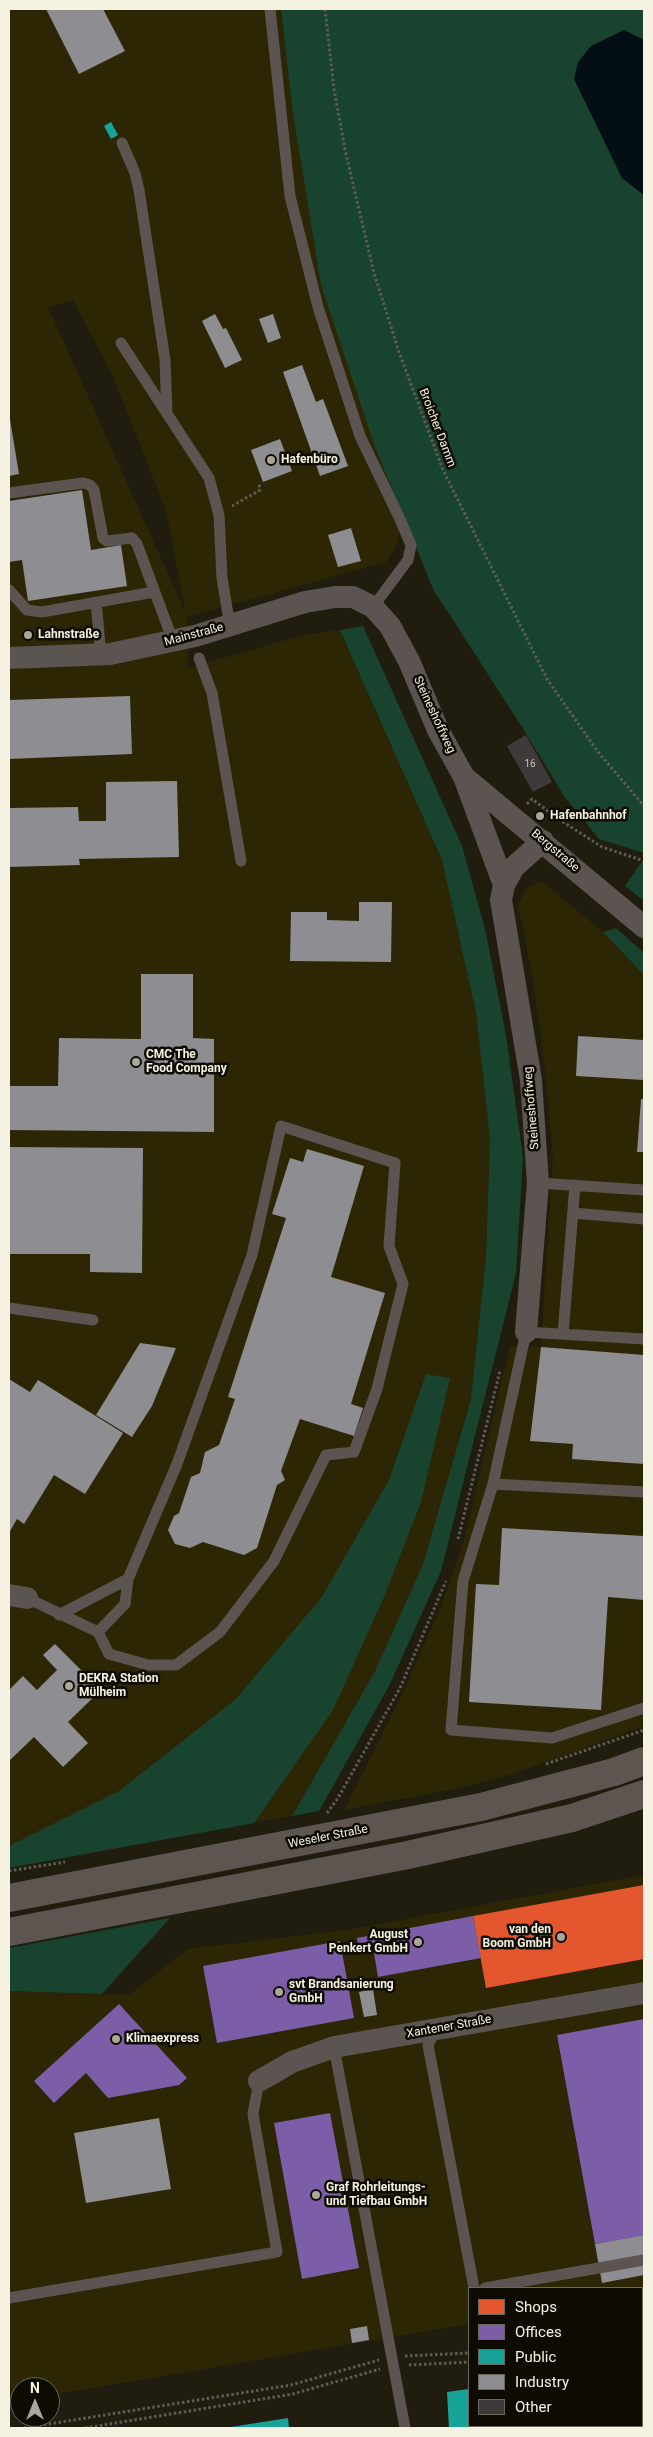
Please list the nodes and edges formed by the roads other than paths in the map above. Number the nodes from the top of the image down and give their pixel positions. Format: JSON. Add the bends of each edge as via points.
{"nodes":[{"id":1,"x":270,"y":9,"type":"edge"},
{"id":2,"x":122,"y":143,"type":"dead end"},
{"id":3,"x":121,"y":343,"type":"dead end"},
{"id":4,"x":167,"y":414,"type":"junction"},
{"id":5,"x":9,"y":493,"type":"edge"},
{"id":6,"x":9,"y":590,"type":"edge"},
{"id":7,"x":154,"y":592,"type":"junction"},
{"id":8,"x":96,"y":602,"type":"junction"},
{"id":9,"x":373,"y":607,"type":"junction"},
{"id":10,"x":230,"y":626,"type":"junction"},
{"id":11,"x":173,"y":642,"type":"junction"},
{"id":12,"x":101,"y":654,"type":"junction"},
{"id":13,"x":9,"y":658,"type":"edge"},
{"id":14,"x":199,"y":658,"type":"dead end"},
{"id":15,"x":464,"y":777,"type":"junction"},
{"id":16,"x":543,"y":841,"type":"junction"},
{"id":17,"x":241,"y":861,"type":"dead end"},
{"id":18,"x":504,"y":885,"type":"junction"},
{"id":19,"x":644,"y":927,"type":"edge"},
{"id":20,"x":538,"y":1183,"type":"junction"},
{"id":21,"x":575,"y":1186,"type":"junction"},
{"id":22,"x":644,"y":1190,"type":"edge"},
{"id":23,"x":573,"y":1213,"type":"junction"},
{"id":24,"x":644,"y":1219,"type":"edge"},
{"id":25,"x":9,"y":1308,"type":"edge"},
{"id":26,"x":93,"y":1320,"type":"dead end"},
{"id":27,"x":526,"y":1332,"type":"junction"},
{"id":28,"x":563,"y":1334,"type":"junction"},
{"id":29,"x":644,"y":1339,"type":"edge"},
{"id":30,"x":493,"y":1484,"type":"junction"},
{"id":31,"x":644,"y":1492,"type":"edge"},
{"id":32,"x":128,"y":1580,"type":"junction"},
{"id":33,"x":18,"y":1596,"type":"edge"},
{"id":34,"x":59,"y":1615,"type":"junction"},
{"id":35,"x":98,"y":1632,"type":"junction"},
{"id":36,"x":644,"y":1708,"type":"edge"},
{"id":37,"x":644,"y":1761,"type":"edge"},
{"id":38,"x":644,"y":1794,"type":"edge"},
{"id":39,"x":644,"y":1809,"type":"edge"},
{"id":40,"x":572,"y":1818,"type":"junction"},
{"id":41,"x":9,"y":1898,"type":"edge"},
{"id":42,"x":9,"y":1932,"type":"edge"},
{"id":43,"x":644,"y":1992,"type":"edge"},
{"id":44,"x":436,"y":2030,"type":"junction"},
{"id":45,"x":334,"y":2048,"type":"junction"},
{"id":46,"x":259,"y":2081,"type":"joint"},
{"id":47,"x":644,"y":2260,"type":"edge"},
{"id":48,"x":474,"y":2287,"type":"edge"},
{"id":49,"x":491,"y":2287,"type":"edge"},
{"id":50,"x":9,"y":2298,"type":"edge"},
{"id":51,"x":405,"y":2428,"type":"edge"}],
"edges":[{"from":1,"to":9,"type":"lane","via":[[290,196],[318,307],[360,436],[411,545],[408,560]]},
{"from":2,"to":4,"type":"lane","via":[[140,190],[165,360]]},
{"from":3,"to":4,"type":"lane"},
{"from":4,"to":10,"type":"lane","via":[[209,478],[219,515],[222,578]]},
{"from":5,"to":7,"type":"lane","via":[[83,483],[90,485],[94,490],[103,538],[107,541],[132,538]]},
{"from":6,"to":8,"type":"lane","via":[[27,610],[42,612]]},
{"from":7,"to":8,"type":"lane"},
{"from":7,"to":11,"type":"lane"},
{"from":8,"to":12,"type":"lane"},
{"from":9,"to":10,"type":"street","name":"Mainstraße","via":[[353,597],[335,597],[305,602]]},
{"from":9,"to":15,"type":"street","name":"Steineshoffweg","via":[[390,626],[410,661],[438,730]]},
{"from":10,"to":11,"type":"street","name":"Mainstraße"},
{"from":11,"to":12,"type":"street","name":"Mainstraße"},
{"from":12,"to":13,"type":"street","name":"Mainstraße"},
{"from":14,"to":17,"type":"lane","via":[[212,692]]},
{"from":15,"to":16,"type":"street","name":"Bergstraße"},
{"from":15,"to":18,"type":"street","name":"Steineshoffweg"},
{"from":16,"to":18,"type":"street","name":"Steineshoffweg","via":[[514,867]]},
{"from":16,"to":19,"type":"street","name":"Bergstraße"},
{"from":18,"to":20,"type":"street","name":"Steineshoffweg","via":[[501,900],[531,1080]]},
{"from":20,"to":21,"type":"lane"},
{"from":20,"to":27,"type":"street","name":"Steineshoffweg"},
{"from":21,"to":22,"type":"lane"},
{"from":21,"to":23,"type":"lane"},
{"from":23,"to":24,"type":"lane"},
{"from":23,"to":28,"type":"lane"},
{"from":25,"to":26,"type":"lane"},
{"from":27,"to":28,"type":"lane"},
{"from":27,"to":30,"type":"lane"},
{"from":28,"to":29,"type":"lane"},
{"from":30,"to":31,"type":"lane"},
{"from":30,"to":36,"type":"lane","via":[[463,1581],[451,1730],[552,1738]]},
{"from":32,"to":34,"type":"lane"},
{"from":32,"to":35,"type":"lane","via":[[125,1604]]},
{"from":32,"to":35,"type":"lane","via":[[176,1464],[252,1255],[280,1126],[395,1163],[389,1246],[403,1284],[377,1389],[354,1452],[326,1455],[274,1561],[220,1632],[176,1665],[148,1665],[108,1654]]},
{"from":33,"to":34,"type":"lane"},
{"from":34,"to":35,"type":"lane"},
{"from":37,"to":41,"type":"main road","name":"Weseler Straße","via":[[481,1807]]},
{"from":38,"to":40,"type":"main road"},
{"from":39,"to":40,"type":"main road"},
{"from":40,"to":42,"type":"main road","via":[[408,1855]]},
{"from":43,"to":44,"type":"street","name":"Xantener Straße"},
{"from":44,"to":45,"type":"street","name":"Xantener Straße"},
{"from":44,"to":48,"type":"lane","via":[[428,2045]]},
{"from":45,"to":46,"type":"street","name":"Xantener Straße","via":[[292,2062]]},
{"from":45,"to":51,"type":"lane"},
{"from":46,"to":50,"type":"lane","via":[[253,2114],[277,2252]]},
{"from":47,"to":49,"type":"lane"}]}
